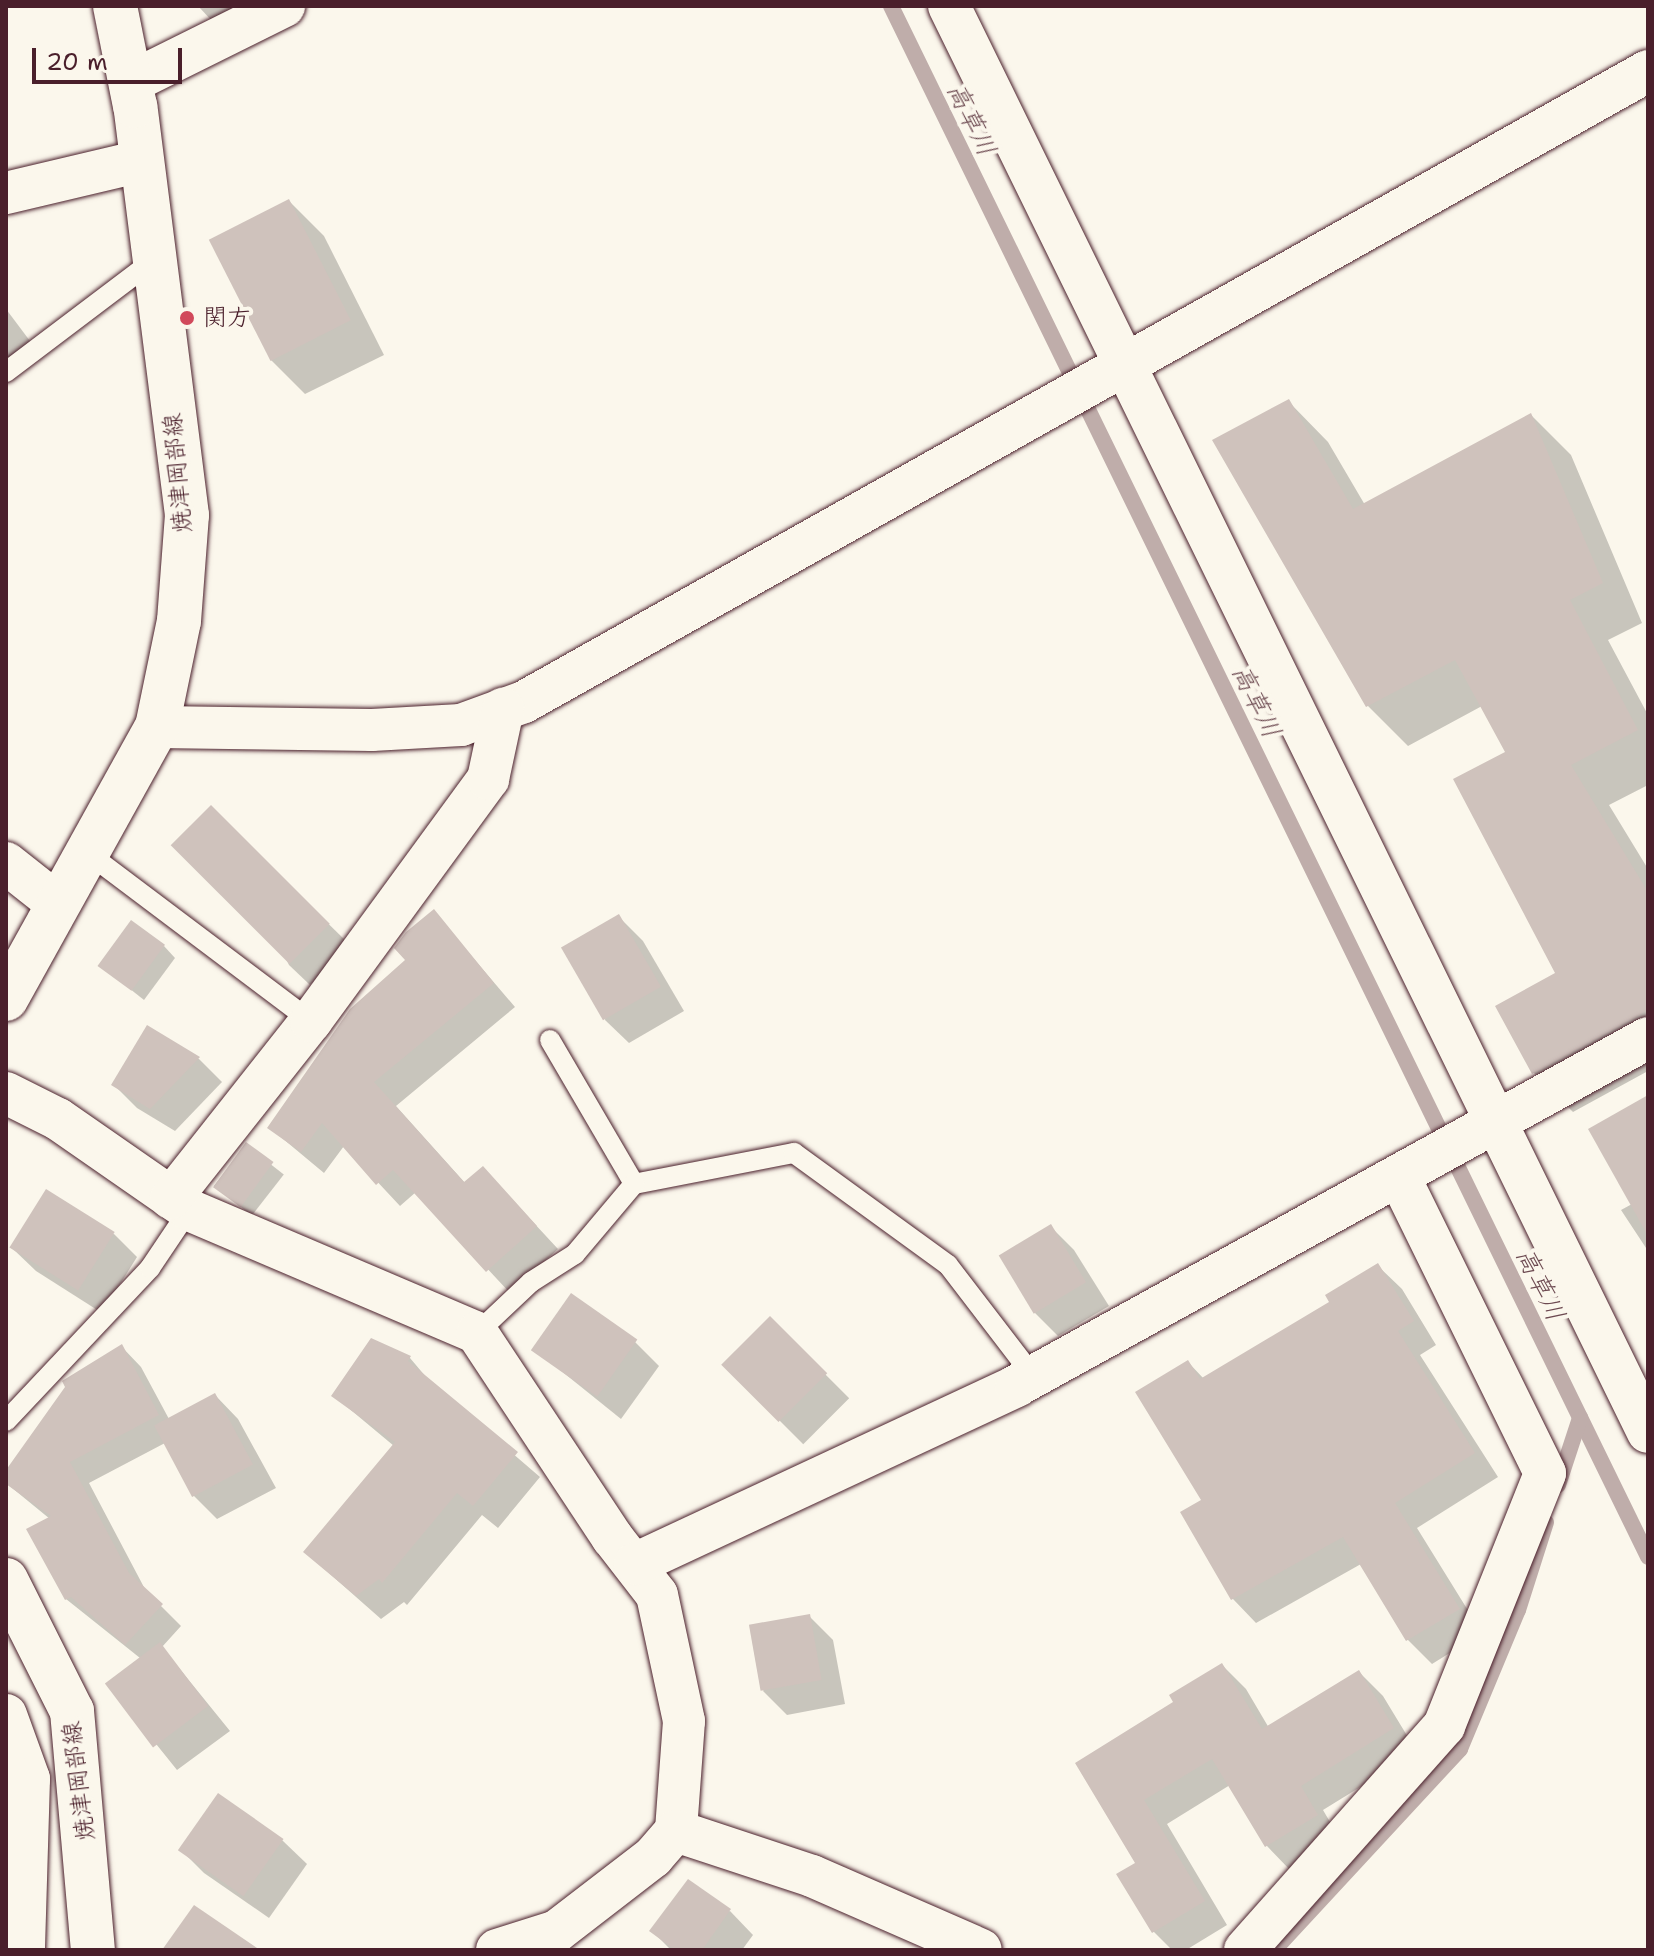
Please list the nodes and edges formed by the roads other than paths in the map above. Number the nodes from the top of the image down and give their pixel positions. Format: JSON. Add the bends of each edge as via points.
{"nodes":[{"id":1,"x":115,"y":6,"type":"edge"},
{"id":2,"x":284,"y":6,"type":"edge"},
{"id":3,"x":949,"y":6,"type":"edge"},
{"id":4,"x":1648,"y":71,"type":"edge"},
{"id":5,"x":131,"y":82,"type":"junction"},
{"id":6,"x":141,"y":161,"type":"junction"},
{"id":7,"x":6,"y":193,"type":"edge"},
{"id":8,"x":154,"y":260,"type":"junction"},
{"id":9,"x":1117,"y":369,"type":"junction"},
{"id":10,"x":6,"y":372,"type":"edge"},
{"id":11,"x":503,"y":709,"type":"junction"},
{"id":12,"x":157,"y":727,"type":"junction"},
{"id":13,"x":89,"y":854,"type":"junction"},
{"id":14,"x":6,"y":863,"type":"edge"},
{"id":15,"x":58,"y":904,"type":"junction"},
{"id":16,"x":6,"y":999,"type":"edge"},
{"id":17,"x":311,"y":1021,"type":"junction"},
{"id":18,"x":1648,"y":1038,"type":"edge"},
{"id":19,"x":550,"y":1040,"type":"dead end"},
{"id":20,"x":6,"y":1093,"type":"edge"},
{"id":21,"x":1488,"y":1127,"type":"junction"},
{"id":22,"x":1407,"y":1172,"type":"junction"},
{"id":23,"x":634,"y":1184,"type":"junction"},
{"id":24,"x":180,"y":1204,"type":"junction"},
{"id":25,"x":477,"y":1333,"type":"junction"},
{"id":26,"x":1034,"y":1377,"type":"junction"},
{"id":27,"x":6,"y":1421,"type":"edge"},
{"id":28,"x":1648,"y":1432,"type":"edge"},
{"id":29,"x":635,"y":1564,"type":"junction"},
{"id":30,"x":6,"y":1580,"type":"edge"},
{"id":31,"x":6,"y":1715,"type":"edge"},
{"id":32,"x":676,"y":1831,"type":"junction"},
{"id":33,"x":24,"y":1950,"type":"edge"},
{"id":34,"x":93,"y":1950,"type":"edge"},
{"id":35,"x":497,"y":1950,"type":"edge"},
{"id":36,"x":981,"y":1950,"type":"edge"},
{"id":37,"x":1245,"y":1950,"type":"edge"}],
"edges":[{"from":1,"to":5,"type":"main road","name":"焼津岡部線"},
{"from":2,"to":5,"type":"street"},
{"from":3,"to":9,"type":"street"},
{"from":4,"to":9,"type":"street"},
{"from":5,"to":6,"type":"main road","name":"焼津岡部線"},
{"from":6,"to":7,"type":"street"},
{"from":6,"to":8,"type":"main road","name":"焼津岡部線"},
{"from":8,"to":10,"type":"lane"},
{"from":8,"to":12,"type":"main road","name":"焼津岡部線","via":[[187,515],[179,621]]},
{"from":9,"to":11,"type":"street"},
{"from":9,"to":21,"type":"street"},
{"from":11,"to":12,"type":"street","via":[[461,725],[372,730]]},
{"from":11,"to":17,"type":"street","via":[[488,779]]},
{"from":12,"to":13,"type":"main road","name":"焼津岡部線"},
{"from":13,"to":15,"type":"main road","name":"焼津岡部線"},
{"from":13,"to":17,"type":"lane"},
{"from":14,"to":15,"type":"street"},
{"from":15,"to":16,"type":"main road","name":"焼津岡部線"},
{"from":17,"to":24,"type":"street"},
{"from":18,"to":21,"type":"street"},
{"from":19,"to":23,"type":"lane"},
{"from":20,"to":24,"type":"street","via":[[58,1119]]},
{"from":21,"to":22,"type":"street"},
{"from":21,"to":28,"type":"street"},
{"from":22,"to":26,"type":"street"},
{"from":22,"to":37,"type":"street","via":[[1545,1473],[1444,1726]]},
{"from":23,"to":25,"type":"lane","via":[[575,1254],[531,1282]]},
{"from":23,"to":26,"type":"lane","via":[[794,1153],[948,1265]]},
{"from":24,"to":25,"type":"street"},
{"from":24,"to":27,"type":"lane","via":[[150,1268]]},
{"from":25,"to":29,"type":"street"},
{"from":26,"to":29,"type":"street"},
{"from":29,"to":32,"type":"street","via":[[657,1595],[684,1721]]},
{"from":30,"to":34,"type":"main road","name":"焼津岡部線","via":[[72,1711]]},
{"from":31,"to":33,"type":"street","via":[[29,1779]]},
{"from":32,"to":35,"type":"street","via":[[653,1857],[557,1931]]},
{"from":32,"to":36,"type":"street","via":[[812,1876]]}]}
